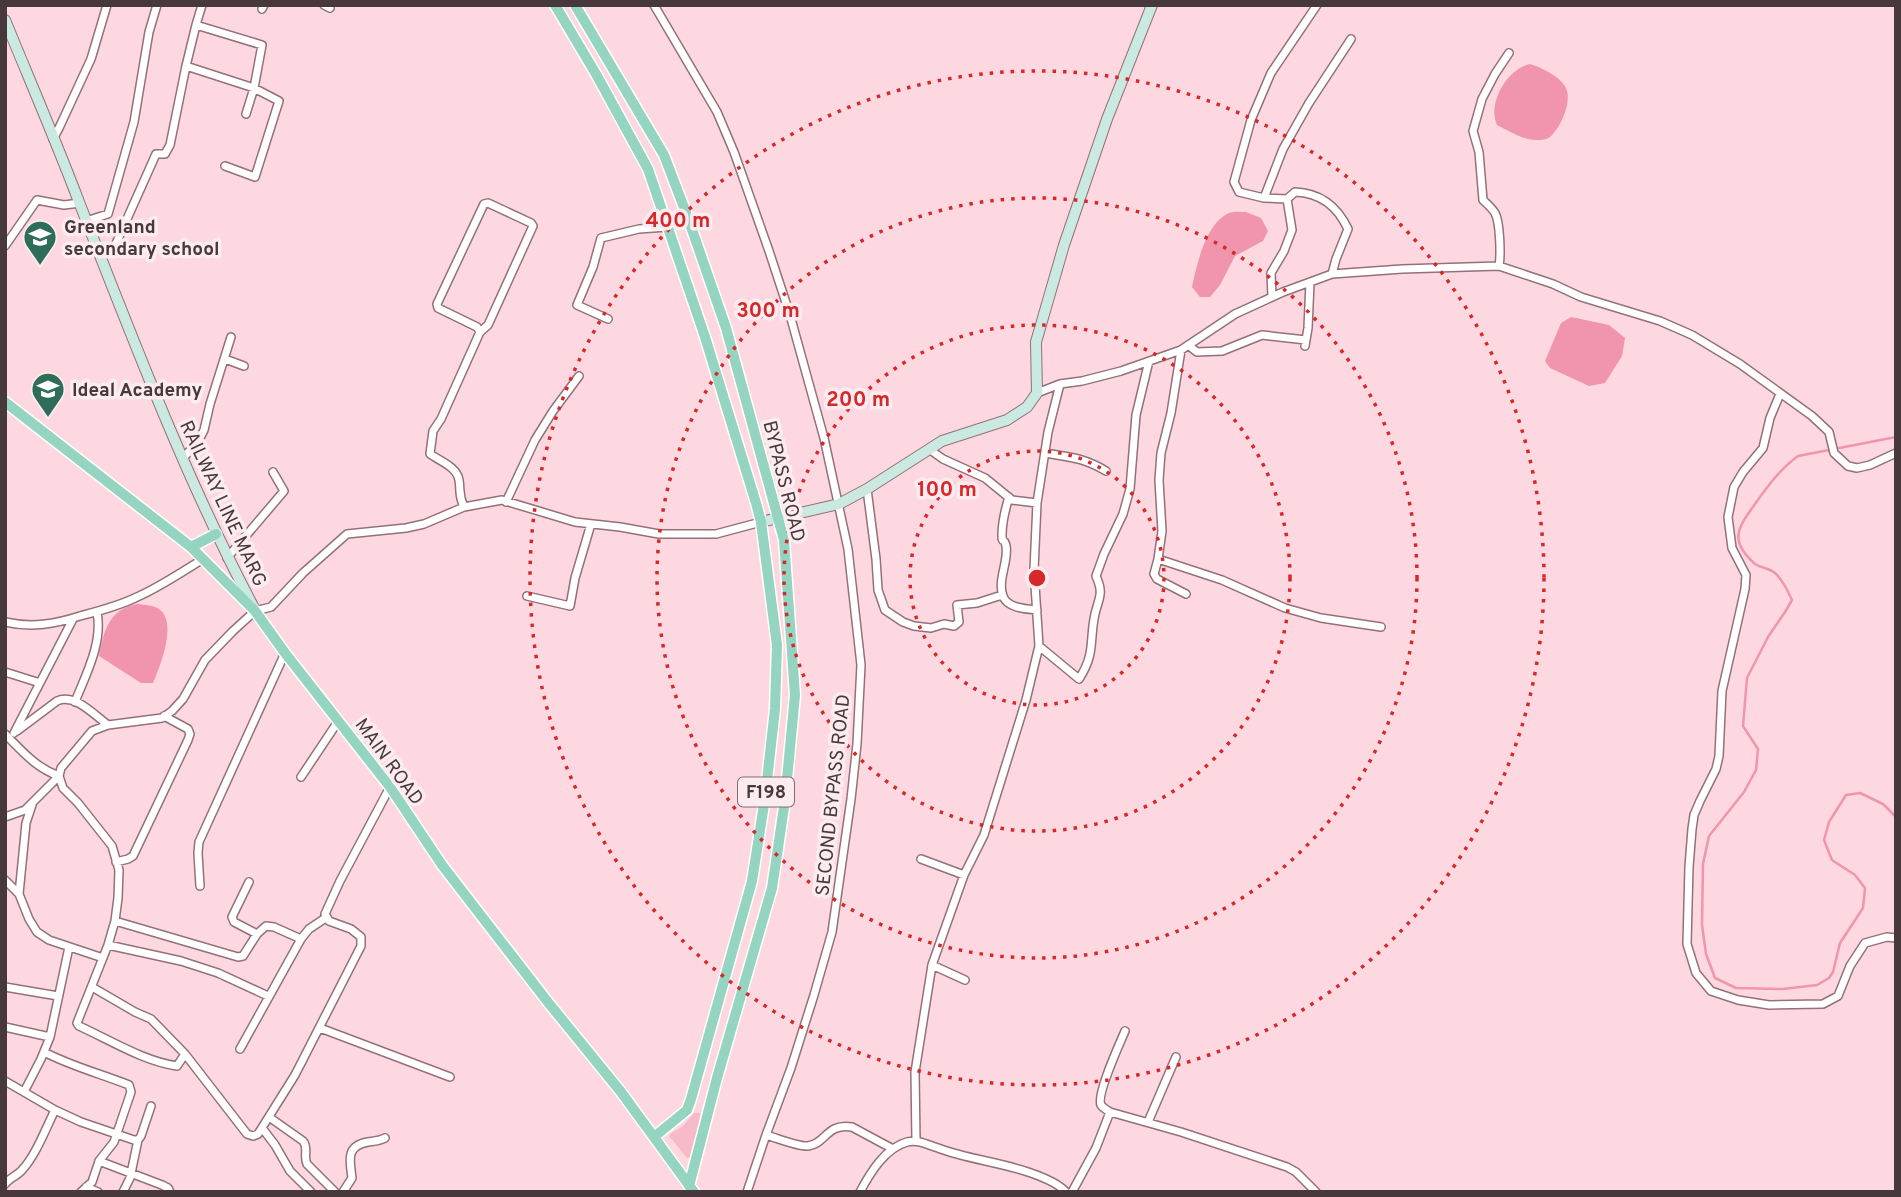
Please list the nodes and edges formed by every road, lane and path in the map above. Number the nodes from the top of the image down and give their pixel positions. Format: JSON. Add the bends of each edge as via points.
{"nodes":[{"id":1,"x":107,"y":5,"type":"edge"},
{"id":2,"x":157,"y":5,"type":"edge"},
{"id":3,"x":202,"y":5,"type":"edge"},
{"id":4,"x":555,"y":5,"type":"edge"},
{"id":5,"x":575,"y":5,"type":"edge"},
{"id":6,"x":654,"y":5,"type":"edge"},
{"id":7,"x":1152,"y":5,"type":"edge"},
{"id":8,"x":1317,"y":5,"type":"edge"},
{"id":9,"x":5,"y":20,"type":"edge"},
{"id":10,"x":196,"y":25,"type":"junction"},
{"id":11,"x":1351,"y":38,"type":"dead end"},
{"id":12,"x":1509,"y":53,"type":"dead end"},
{"id":13,"x":186,"y":66,"type":"junction"},
{"id":14,"x":254,"y":89,"type":"junction"},
{"id":15,"x":246,"y":114,"type":"dead end"},
{"id":16,"x":53,"y":139,"type":"junction"},
{"id":17,"x":225,"y":166,"type":"dead end"},
{"id":18,"x":1264,"y":198,"type":"junction"},
{"id":19,"x":1287,"y":199,"type":"junction"},
{"id":20,"x":80,"y":204,"type":"junction"},
{"id":21,"x":688,"y":218,"type":"junction"},
{"id":22,"x":86,"y":221,"type":"junction"},
{"id":23,"x":667,"y":227,"type":"junction"},
{"id":24,"x":5,"y":246,"type":"edge"},
{"id":25,"x":100,"y":257,"type":"junction"},
{"id":26,"x":1499,"y":265,"type":"junction"},
{"id":27,"x":1332,"y":274,"type":"junction"},
{"id":28,"x":1310,"y":282,"type":"junction"},
{"id":29,"x":1272,"y":298,"type":"junction"},
{"id":30,"x":608,"y":319,"type":"dead end"},
{"id":31,"x":480,"y":332,"type":"junction"},
{"id":32,"x":231,"y":337,"type":"dead end"},
{"id":33,"x":1185,"y":348,"type":"junction"},
{"id":34,"x":225,"y":359,"type":"junction"},
{"id":35,"x":1149,"y":361,"type":"junction"},
{"id":36,"x":244,"y":366,"type":"dead end"},
{"id":37,"x":579,"y":376,"type":"dead end"},
{"id":38,"x":1060,"y":384,"type":"junction"},
{"id":39,"x":1037,"y":393,"type":"junction"},
{"id":40,"x":1780,"y":394,"type":"junction"},
{"id":41,"x":5,"y":401,"type":"edge"},
{"id":42,"x":929,"y":449,"type":"junction"},
{"id":43,"x":1045,"y":453,"type":"junction"},
{"id":44,"x":1896,"y":453,"type":"edge"},
{"id":45,"x":182,"y":460,"type":"junction"},
{"id":46,"x":1106,"y":471,"type":"dead end"},
{"id":47,"x":273,"y":472,"type":"dead end"},
{"id":48,"x":867,"y":489,"type":"junction"},
{"id":49,"x":1009,"y":497,"type":"junction"},
{"id":50,"x":506,"y":502,"type":"junction"},
{"id":51,"x":1037,"y":503,"type":"junction"},
{"id":52,"x":839,"y":504,"type":"junction"},
{"id":53,"x":464,"y":507,"type":"junction"},
{"id":54,"x":778,"y":519,"type":"junction"},
{"id":55,"x":761,"y":522,"type":"junction"},
{"id":56,"x":591,"y":524,"type":"junction"},
{"id":57,"x":216,"y":534,"type":"junction"},
{"id":58,"x":191,"y":547,"type":"junction"},
{"id":59,"x":228,"y":558,"type":"junction"},
{"id":60,"x":204,"y":559,"type":"junction"},
{"id":61,"x":1158,"y":559,"type":"junction"},
{"id":62,"x":1186,"y":594,"type":"dead end"},
{"id":63,"x":1002,"y":595,"type":"junction"},
{"id":64,"x":527,"y":596,"type":"dead end"},
{"id":65,"x":1037,"y":610,"type":"junction"},
{"id":66,"x":255,"y":611,"type":"junction"},
{"id":67,"x":97,"y":612,"type":"junction"},
{"id":68,"x":73,"y":619,"type":"junction"},
{"id":69,"x":9,"y":623,"type":"edge"},
{"id":70,"x":1381,"y":627,"type":"dead end"},
{"id":71,"x":5,"y":633,"type":"edge"},
{"id":72,"x":1039,"y":646,"type":"junction"},
{"id":73,"x":285,"y":653,"type":"junction"},
{"id":74,"x":5,"y":673,"type":"edge"},
{"id":75,"x":40,"y":683,"type":"junction"},
{"id":76,"x":75,"y":702,"type":"junction"},
{"id":77,"x":164,"y":716,"type":"junction"},
{"id":78,"x":339,"y":720,"type":"junction"},
{"id":79,"x":108,"y":725,"type":"junction"},
{"id":80,"x":9,"y":735,"type":"edge"},
{"id":81,"x":59,"y":776,"type":"junction"},
{"id":82,"x":301,"y":777,"type":"dead end"},
{"id":83,"x":390,"y":787,"type":"junction"},
{"id":84,"x":765,"y":798,"type":"junction"},
{"id":85,"x":785,"y":800,"type":"junction"},
{"id":86,"x":32,"y":803,"type":"junction"},
{"id":87,"x":5,"y":817,"type":"edge"},
{"id":88,"x":921,"y":859,"type":"dead end"},
{"id":89,"x":117,"y":862,"type":"junction"},
{"id":90,"x":964,"y":875,"type":"junction"},
{"id":91,"x":5,"y":880,"type":"edge"},
{"id":92,"x":249,"y":882,"type":"dead end"},
{"id":93,"x":200,"y":886,"type":"dead end"},
{"id":94,"x":19,"y":894,"type":"junction"},
{"id":95,"x":327,"y":917,"type":"junction"},
{"id":96,"x":115,"y":921,"type":"junction"},
{"id":97,"x":257,"y":934,"type":"junction"},
{"id":98,"x":301,"y":939,"type":"junction"},
{"id":99,"x":1896,"y":939,"type":"edge"},
{"id":100,"x":108,"y":945,"type":"junction"},
{"id":101,"x":69,"y":947,"type":"junction"},
{"id":102,"x":103,"y":958,"type":"junction"},
{"id":103,"x":932,"y":965,"type":"junction"},
{"id":104,"x":965,"y":980,"type":"dead end"},
{"id":105,"x":5,"y":987,"type":"edge"},
{"id":106,"x":92,"y":987,"type":"junction"},
{"id":107,"x":58,"y":996,"type":"junction"},
{"id":108,"x":268,"y":996,"type":"junction"},
{"id":109,"x":5,"y":1027,"type":"edge"},
{"id":110,"x":320,"y":1028,"type":"junction"},
{"id":111,"x":1125,"y":1031,"type":"dead end"},
{"id":112,"x":50,"y":1037,"type":"junction"},
{"id":113,"x":240,"y":1049,"type":"dead end"},
{"id":114,"x":44,"y":1052,"type":"junction"},
{"id":115,"x":186,"y":1054,"type":"junction"},
{"id":116,"x":1176,"y":1058,"type":"dead end"},
{"id":117,"x":698,"y":1075,"type":"junction"},
{"id":118,"x":450,"y":1077,"type":"dead end"},
{"id":119,"x":717,"y":1079,"type":"junction"},
{"id":120,"x":5,"y":1081,"type":"edge"},
{"id":121,"x":24,"y":1092,"type":"junction"},
{"id":122,"x":151,"y":1106,"type":"dead end"},
{"id":123,"x":55,"y":1110,"type":"junction"},
{"id":124,"x":1110,"y":1112,"type":"junction"},
{"id":125,"x":269,"y":1117,"type":"junction"},
{"id":126,"x":1148,"y":1122,"type":"junction"},
{"id":127,"x":262,"y":1128,"type":"junction"},
{"id":128,"x":116,"y":1134,"type":"junction"},
{"id":129,"x":766,"y":1135,"type":"junction"},
{"id":130,"x":654,"y":1137,"type":"junction"},
{"id":131,"x":385,"y":1138,"type":"dead end"},
{"id":132,"x":138,"y":1140,"type":"junction"},
{"id":133,"x":916,"y":1140,"type":"junction"},
{"id":134,"x":893,"y":1149,"type":"junction"},
{"id":135,"x":99,"y":1161,"type":"junction"},
{"id":136,"x":131,"y":1173,"type":"junction"},
{"id":137,"x":5,"y":1184,"type":"edge"},
{"id":138,"x":84,"y":1189,"type":"edge"},
{"id":139,"x":692,"y":1189,"type":"edge"},
{"id":140,"x":98,"y":1192,"type":"edge"},
{"id":141,"x":123,"y":1192,"type":"edge"},
{"id":142,"x":170,"y":1192,"type":"edge"},
{"id":143,"x":311,"y":1192,"type":"edge"},
{"id":144,"x":335,"y":1192,"type":"edge"},
{"id":145,"x":343,"y":1192,"type":"edge"},
{"id":146,"x":747,"y":1192,"type":"edge"},
{"id":147,"x":860,"y":1192,"type":"edge"},
{"id":148,"x":1066,"y":1192,"type":"edge"},
{"id":149,"x":1072,"y":1192,"type":"edge"},
{"id":150,"x":1316,"y":1192,"type":"edge"}],
"edges":[{"from":1,"to":16,"type":"street","via":[[91,58]]},
{"from":2,"to":22,"type":"street","via":[[134,122],[108,214]]},
{"from":3,"to":10,"type":"street"},
{"from":4,"to":23,"type":"main road","name":"BYPASS ROAD","number":"F198","via":[[648,169]]},
{"from":5,"to":21,"type":"main road","name":"BYPASS ROAD","number":"F198","via":[[664,155]]},
{"from":6,"to":52,"type":"street","name":"SECOND BYPASS ROAD","via":[[717,112],[734,152],[790,315]]},
{"from":7,"to":39,"type":"street","via":[[1064,245],[1036,342]]},
{"from":8,"to":18,"type":"street","via":[[1271,73],[1251,120],[1234,183],[1239,192]]},
{"from":9,"to":16,"type":"street","name":"RAILWAY LINE MARG"},
{"from":10,"to":13,"type":"street"},
{"from":10,"to":14,"type":"street","via":[[262,45]]},
{"from":11,"to":18,"type":"street","via":[[1283,149]]},
{"from":12,"to":26,"type":"street","via":[[1482,99],[1473,131],[1483,200],[1498,220]]},
{"from":13,"to":14,"type":"street"},
{"from":13,"to":25,"type":"street","via":[[170,145],[165,154],[156,154],[114,248]]},
{"from":14,"to":15,"type":"street"},
{"from":14,"to":17,"type":"street","via":[[279,101],[255,177]]},
{"from":16,"to":20,"type":"street","name":"RAILWAY LINE MARG"},
{"from":18,"to":19,"type":"street"},
{"from":19,"to":27,"type":"street","via":[[1295,192],[1322,198],[1341,214],[1348,229]]},
{"from":19,"to":29,"type":"street","via":[[1292,230],[1271,273]]},
{"from":20,"to":22,"type":"street","name":"RAILWAY LINE MARG"},
{"from":20,"to":24,"type":"street","via":[[37,200]]},
{"from":21,"to":23,"type":"street"},
{"from":21,"to":54,"type":"main road","name":"BYPASS ROAD","number":"F198","via":[[729,337]]},
{"from":22,"to":25,"type":"street","name":"RAILWAY LINE MARG"},
{"from":23,"to":30,"type":"street","via":[[601,238],[577,305]]},
{"from":23,"to":55,"type":"main road","name":"BYPASS ROAD","number":"F198"},
{"from":25,"to":45,"type":"street","name":"RAILWAY LINE MARG"},
{"from":26,"to":27,"type":"street"},
{"from":26,"to":40,"type":"street","via":[[1692,335]]},
{"from":27,"to":28,"type":"street"},
{"from":28,"to":29,"type":"street"},
{"from":28,"to":33,"type":"street","via":[[1306,343],[1262,334],[1222,351]]},
{"from":29,"to":33,"type":"street","via":[[1235,314]]},
{"from":31,"to":31,"type":"street","via":[[488,325],[533,226],[488,203],[437,304]]},
{"from":31,"to":53,"type":"street","via":[[433,431],[430,454],[459,477]]},
{"from":32,"to":34,"type":"street"},
{"from":33,"to":35,"type":"street"},
{"from":33,"to":61,"type":"street","via":[[1161,453]]},
{"from":34,"to":36,"type":"street"},
{"from":34,"to":45,"type":"street","via":[[204,430]]},
{"from":35,"to":38,"type":"street"},
{"from":35,"to":72,"type":"street","via":[[1136,415],[1130,489],[1096,576],[1100,599],[1086,669],[1079,679]]},
{"from":37,"to":50,"type":"street","via":[[536,440]]},
{"from":38,"to":39,"type":"street"},
{"from":38,"to":43,"type":"street"},
{"from":39,"to":42,"type":"street","via":[[1027,407],[1007,420]]},
{"from":40,"to":44,"type":"street","via":[[1829,432],[1834,453],[1847,466],[1870,465]]},
{"from":40,"to":99,"type":"street","via":[[1763,448],[1734,488],[1728,517],[1732,548],[1746,575],[1745,589],[1722,691],[1717,769],[1695,815],[1687,944],[1696,973],[1711,991],[1769,1005],[1823,1004],[1838,996],[1865,943]]},
{"from":41,"to":58,"type":"main road","name":"MAIN ROAD"},
{"from":42,"to":48,"type":"street"},
{"from":42,"to":49,"type":"street","via":[[985,478]]},
{"from":43,"to":46,"type":"street","via":[[1076,457]]},
{"from":43,"to":51,"type":"street"},
{"from":45,"to":57,"type":"street","name":"RAILWAY LINE MARG"},
{"from":47,"to":59,"type":"street","via":[[284,491]]},
{"from":48,"to":52,"type":"street"},
{"from":48,"to":63,"type":"street","via":[[878,590],[885,610],[914,626],[954,626],[959,622],[957,605]]},
{"from":49,"to":51,"type":"street"},
{"from":49,"to":63,"type":"street","via":[[1003,519]]},
{"from":50,"to":53,"type":"street"},
{"from":50,"to":56,"type":"street"},
{"from":51,"to":65,"type":"street"},
{"from":52,"to":54,"type":"street"},
{"from":52,"to":129,"type":"street","name":"SECOND BYPASS ROAD","via":[[860,664],[851,799],[832,932]]},
{"from":53,"to":66,"type":"street","via":[[424,524],[347,534],[271,607]]},
{"from":54,"to":55,"type":"street"},
{"from":54,"to":85,"type":"main road","name":"BYPASS ROAD","number":"F198","via":[[784,540],[795,695]]},
{"from":55,"to":56,"type":"street","via":[[716,534],[659,534]]},
{"from":55,"to":84,"type":"main road","name":"BYPASS ROAD","number":"F198","via":[[777,645]]},
{"from":56,"to":64,"type":"street","via":[[570,606]]},
{"from":57,"to":58,"type":"main road"},
{"from":57,"to":59,"type":"street","name":"RAILWAY LINE MARG"},
{"from":58,"to":60,"type":"main road","name":"MAIN ROAD"},
{"from":59,"to":66,"type":"street","name":"RAILWAY LINE MARG"},
{"from":60,"to":66,"type":"main road","name":"MAIN ROAD"},
{"from":60,"to":67,"type":"street","via":[[141,596]]},
{"from":61,"to":62,"type":"street","via":[[1157,579]]},
{"from":61,"to":70,"type":"street","via":[[1285,608]]},
{"from":63,"to":65,"type":"street","via":[[1016,607]]},
{"from":65,"to":72,"type":"street"},
{"from":66,"to":73,"type":"main road","name":"MAIN ROAD"},
{"from":66,"to":77,"type":"street","via":[[205,660],[183,699]]},
{"from":67,"to":68,"type":"street"},
{"from":67,"to":76,"type":"street","via":[[99,632],[91,665]]},
{"from":68,"to":69,"type":"street","via":[[47,625]]},
{"from":68,"to":75,"type":"street"},
{"from":69,"to":71,"type":"street"},
{"from":72,"to":90,"type":"street","via":[[984,835]]},
{"from":73,"to":78,"type":"main road","name":"MAIN ROAD"},
{"from":73,"to":93,"type":"street","via":[[199,842]]},
{"from":74,"to":75,"type":"street"},
{"from":75,"to":80,"type":"street"},
{"from":76,"to":79,"type":"street"},
{"from":76,"to":80,"type":"street","via":[[57,701]]},
{"from":77,"to":79,"type":"street"},
{"from":77,"to":89,"type":"street","via":[[188,729],[188,740],[133,856]]},
{"from":78,"to":82,"type":"street"},
{"from":78,"to":83,"type":"main road","name":"MAIN ROAD"},
{"from":79,"to":81,"type":"street","via":[[92,731]]},
{"from":80,"to":81,"type":"street","via":[[30,760]]},
{"from":81,"to":86,"type":"street"},
{"from":81,"to":89,"type":"street","via":[[63,788],[112,846]]},
{"from":83,"to":95,"type":"street","via":[[340,881]]},
{"from":83,"to":130,"type":"main road","name":"MAIN ROAD","via":[[442,865]]},
{"from":84,"to":85,"type":"main road"},
{"from":84,"to":117,"type":"main road","name":"BYPASS ROAD","number":"F198","via":[[752,881]]},
{"from":85,"to":119,"type":"main road","name":"BYPASS ROAD","number":"F198","via":[[772,888]]},
{"from":86,"to":87,"type":"street"},
{"from":86,"to":94,"type":"street"},
{"from":88,"to":90,"type":"street"},
{"from":89,"to":96,"type":"street"},
{"from":90,"to":103,"type":"street"},
{"from":91,"to":94,"type":"street"},
{"from":92,"to":97,"type":"street","via":[[232,917]]},
{"from":94,"to":101,"type":"street","via":[[37,932]]},
{"from":95,"to":98,"type":"street"},
{"from":95,"to":110,"type":"street","via":[[361,937],[361,946]]},
{"from":96,"to":97,"type":"street","via":[[238,957]]},
{"from":96,"to":100,"type":"street"},
{"from":97,"to":98,"type":"street","via":[[266,926]]},
{"from":98,"to":108,"type":"street"},
{"from":100,"to":102,"type":"street"},
{"from":100,"to":108,"type":"street","via":[[218,972]]},
{"from":101,"to":102,"type":"street"},
{"from":101,"to":107,"type":"street"},
{"from":102,"to":106,"type":"street"},
{"from":103,"to":104,"type":"street"},
{"from":103,"to":133,"type":"street","via":[[915,1072]]},
{"from":105,"to":107,"type":"street"},
{"from":106,"to":115,"type":"street","via":[[150,1018]]},
{"from":106,"to":115,"type":"street","via":[[79,1026],[169,1065],[177,1066]]},
{"from":107,"to":112,"type":"street"},
{"from":108,"to":113,"type":"street"},
{"from":109,"to":112,"type":"street"},
{"from":110,"to":118,"type":"street"},
{"from":110,"to":125,"type":"street"},
{"from":111,"to":124,"type":"street","via":[[1100,1101]]},
{"from":112,"to":114,"type":"street"},
{"from":114,"to":121,"type":"street"},
{"from":114,"to":128,"type":"street","via":[[129,1085],[129,1100]]},
{"from":115,"to":127,"type":"street","via":[[247,1134],[253,1136]]},
{"from":116,"to":126,"type":"street"},
{"from":117,"to":119,"type":"main road"},
{"from":117,"to":130,"type":"main road","number":"F198","via":[[687,1110]]},
{"from":119,"to":139,"type":"main road","number":"F198"},
{"from":120,"to":121,"type":"street"},
{"from":121,"to":123,"type":"street"},
{"from":122,"to":132,"type":"street"},
{"from":123,"to":128,"type":"street"},
{"from":123,"to":137,"type":"street","via":[[28,1162]]},
{"from":124,"to":126,"type":"street"},
{"from":124,"to":149,"type":"street","via":[[1097,1149]]},
{"from":125,"to":127,"type":"street"},
{"from":125,"to":144,"type":"street","via":[[306,1144],[307,1164]]},
{"from":126,"to":150,"type":"street","via":[[1287,1167]]},
{"from":127,"to":143,"type":"street","via":[[290,1171]]},
{"from":128,"to":132,"type":"street"},
{"from":128,"to":135,"type":"street"},
{"from":129,"to":134,"type":"street","via":[[803,1146],[845,1126]]},
{"from":129,"to":146,"type":"street","name":"SECOND BYPASS ROAD"},
{"from":130,"to":139,"type":"main road","name":"MAIN ROAD"},
{"from":131,"to":145,"type":"street","via":[[364,1142],[352,1151],[352,1178]]},
{"from":132,"to":136,"type":"street"},
{"from":133,"to":134,"type":"street"},
{"from":133,"to":148,"type":"street","via":[[1027,1171]]},
{"from":134,"to":147,"type":"street"},
{"from":135,"to":136,"type":"street"},
{"from":135,"to":138,"type":"street"},
{"from":136,"to":141,"type":"street"},
{"from":136,"to":142,"type":"street"},
{"from":138,"to":140,"type":"street"}]}
